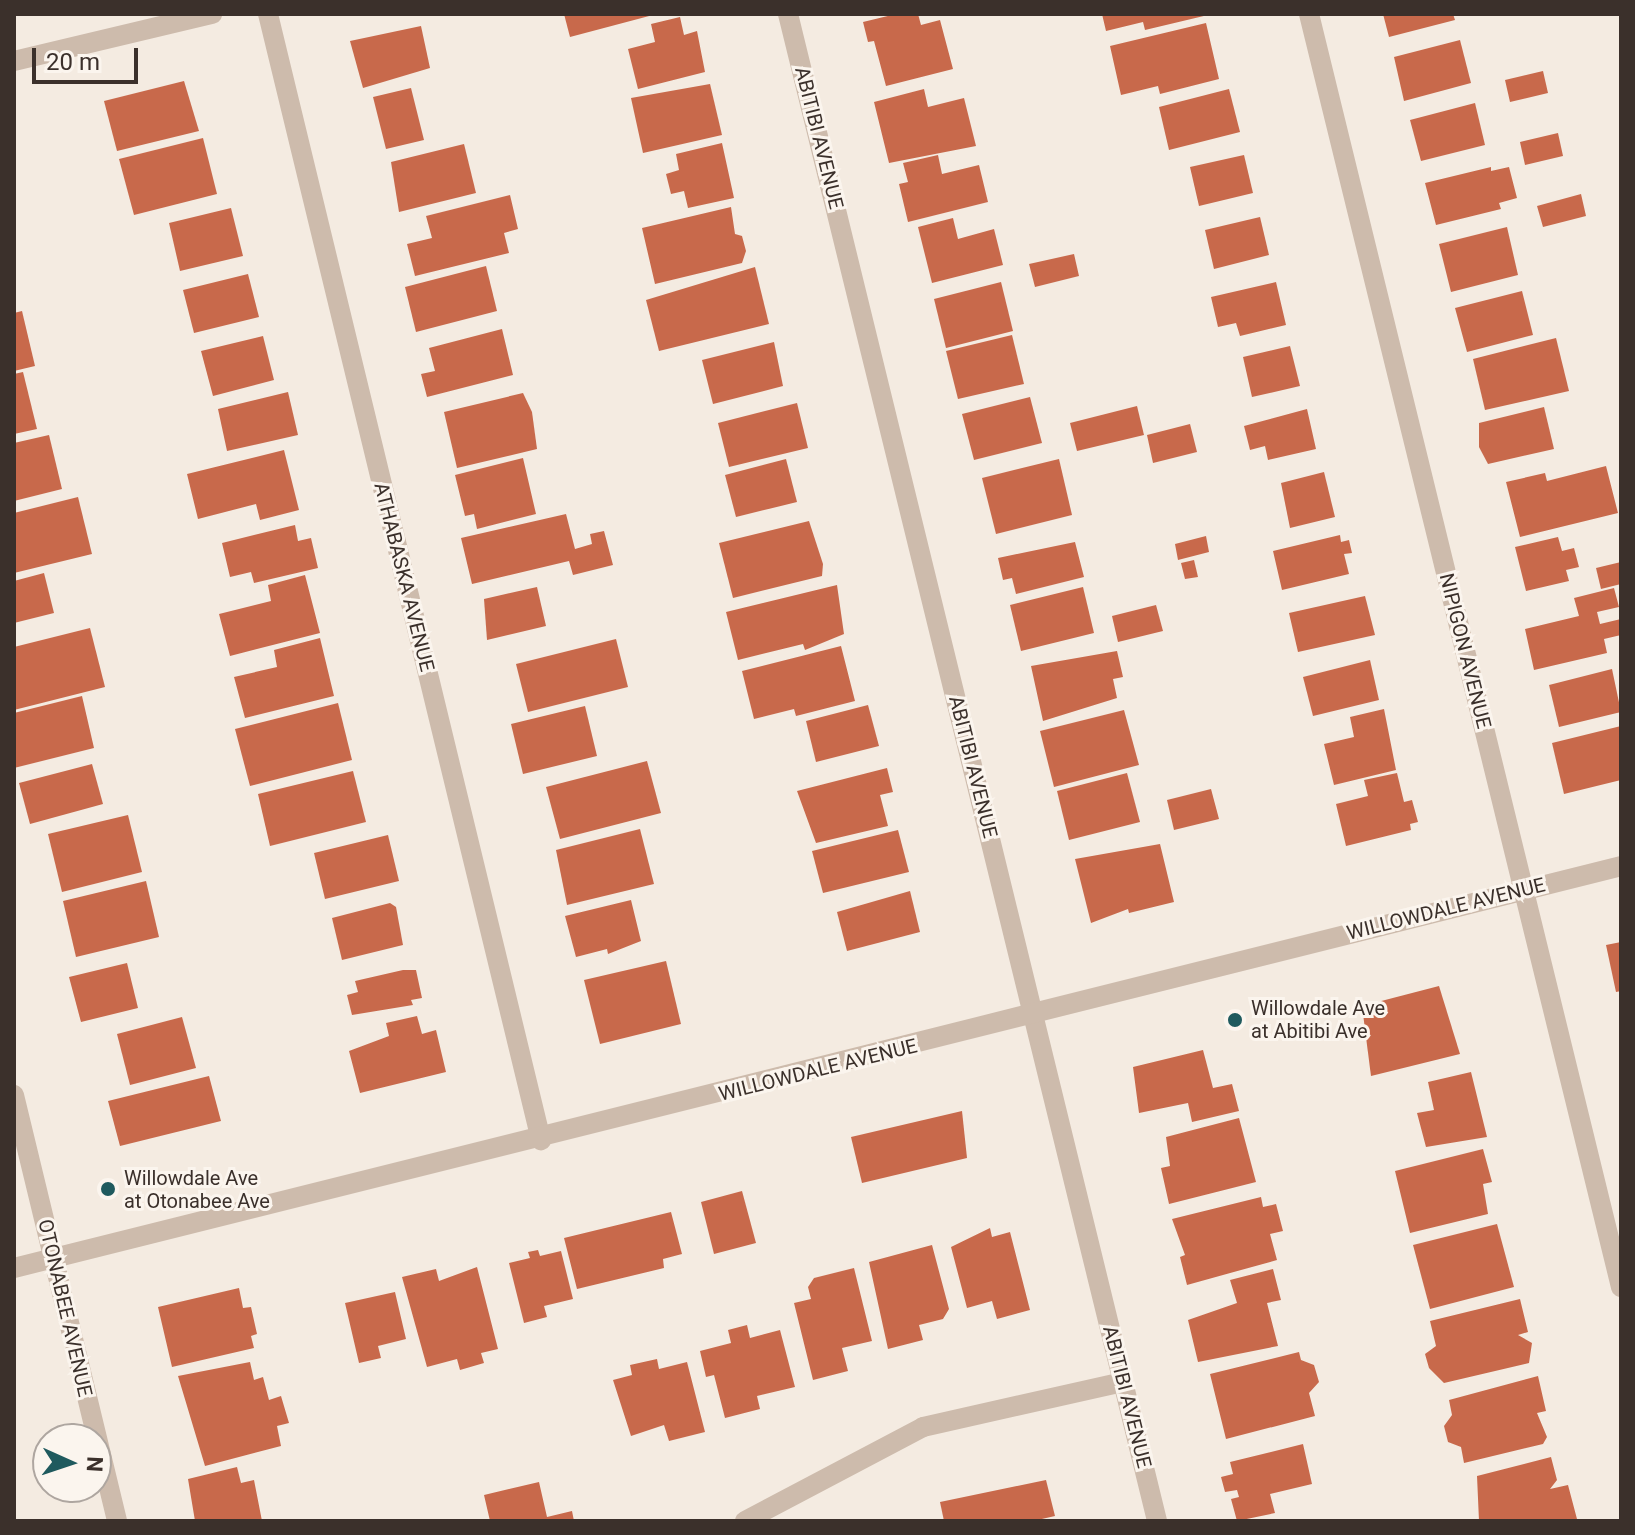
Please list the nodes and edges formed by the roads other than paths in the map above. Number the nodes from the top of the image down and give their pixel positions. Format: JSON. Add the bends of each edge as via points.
{"nodes":[{"id":1,"x":212,"y":14,"type":"edge"},
{"id":2,"x":268,"y":14,"type":"edge"},
{"id":3,"x":788,"y":14,"type":"edge"},
{"id":4,"x":1309,"y":14,"type":"edge"},
{"id":5,"x":14,"y":61,"type":"edge"},
{"id":6,"x":1621,"y":866,"type":"edge"},
{"id":7,"x":1524,"y":889,"type":"junction"},
{"id":8,"x":1034,"y":1015,"type":"junction"},
{"id":9,"x":14,"y":1095,"type":"edge"},
{"id":10,"x":541,"y":1140,"type":"junction"},
{"id":11,"x":52,"y":1259,"type":"junction"},
{"id":12,"x":14,"y":1268,"type":"edge"},
{"id":13,"x":1621,"y":1287,"type":"edge"},
{"id":14,"x":1123,"y":1382,"type":"junction"},
{"id":15,"x":117,"y":1521,"type":"edge"},
{"id":16,"x":745,"y":1521,"type":"edge"},
{"id":17,"x":1157,"y":1521,"type":"edge"}],
"edges":[{"from":1,"to":5,"type":"street"},
{"from":2,"to":10,"type":"street","name":"ATHABASKA AVENUE"},
{"from":3,"to":8,"type":"street","name":"ABITIBI AVENUE"},
{"from":4,"to":7,"type":"street","name":"NIPIGON AVENUE"},
{"from":6,"to":7,"type":"street","name":"WILLOWDALE AVENUE"},
{"from":7,"to":8,"type":"street","name":"WILLOWDALE AVENUE"},
{"from":7,"to":13,"type":"street","name":"NIPIGON AVENUE"},
{"from":8,"to":10,"type":"street","name":"WILLOWDALE AVENUE"},
{"from":8,"to":14,"type":"street","name":"ABITIBI AVENUE"},
{"from":9,"to":11,"type":"street","name":"OTONABEE AVENUE"},
{"from":10,"to":11,"type":"street","name":"WILLOWDALE AVENUE"},
{"from":11,"to":12,"type":"street","name":"WILLOWDALE AVENUE"},
{"from":11,"to":15,"type":"street","name":"OTONABEE AVENUE"},
{"from":14,"to":16,"type":"street","via":[[923,1427]]},
{"from":14,"to":17,"type":"street","name":"ABITIBI AVENUE"}]}
